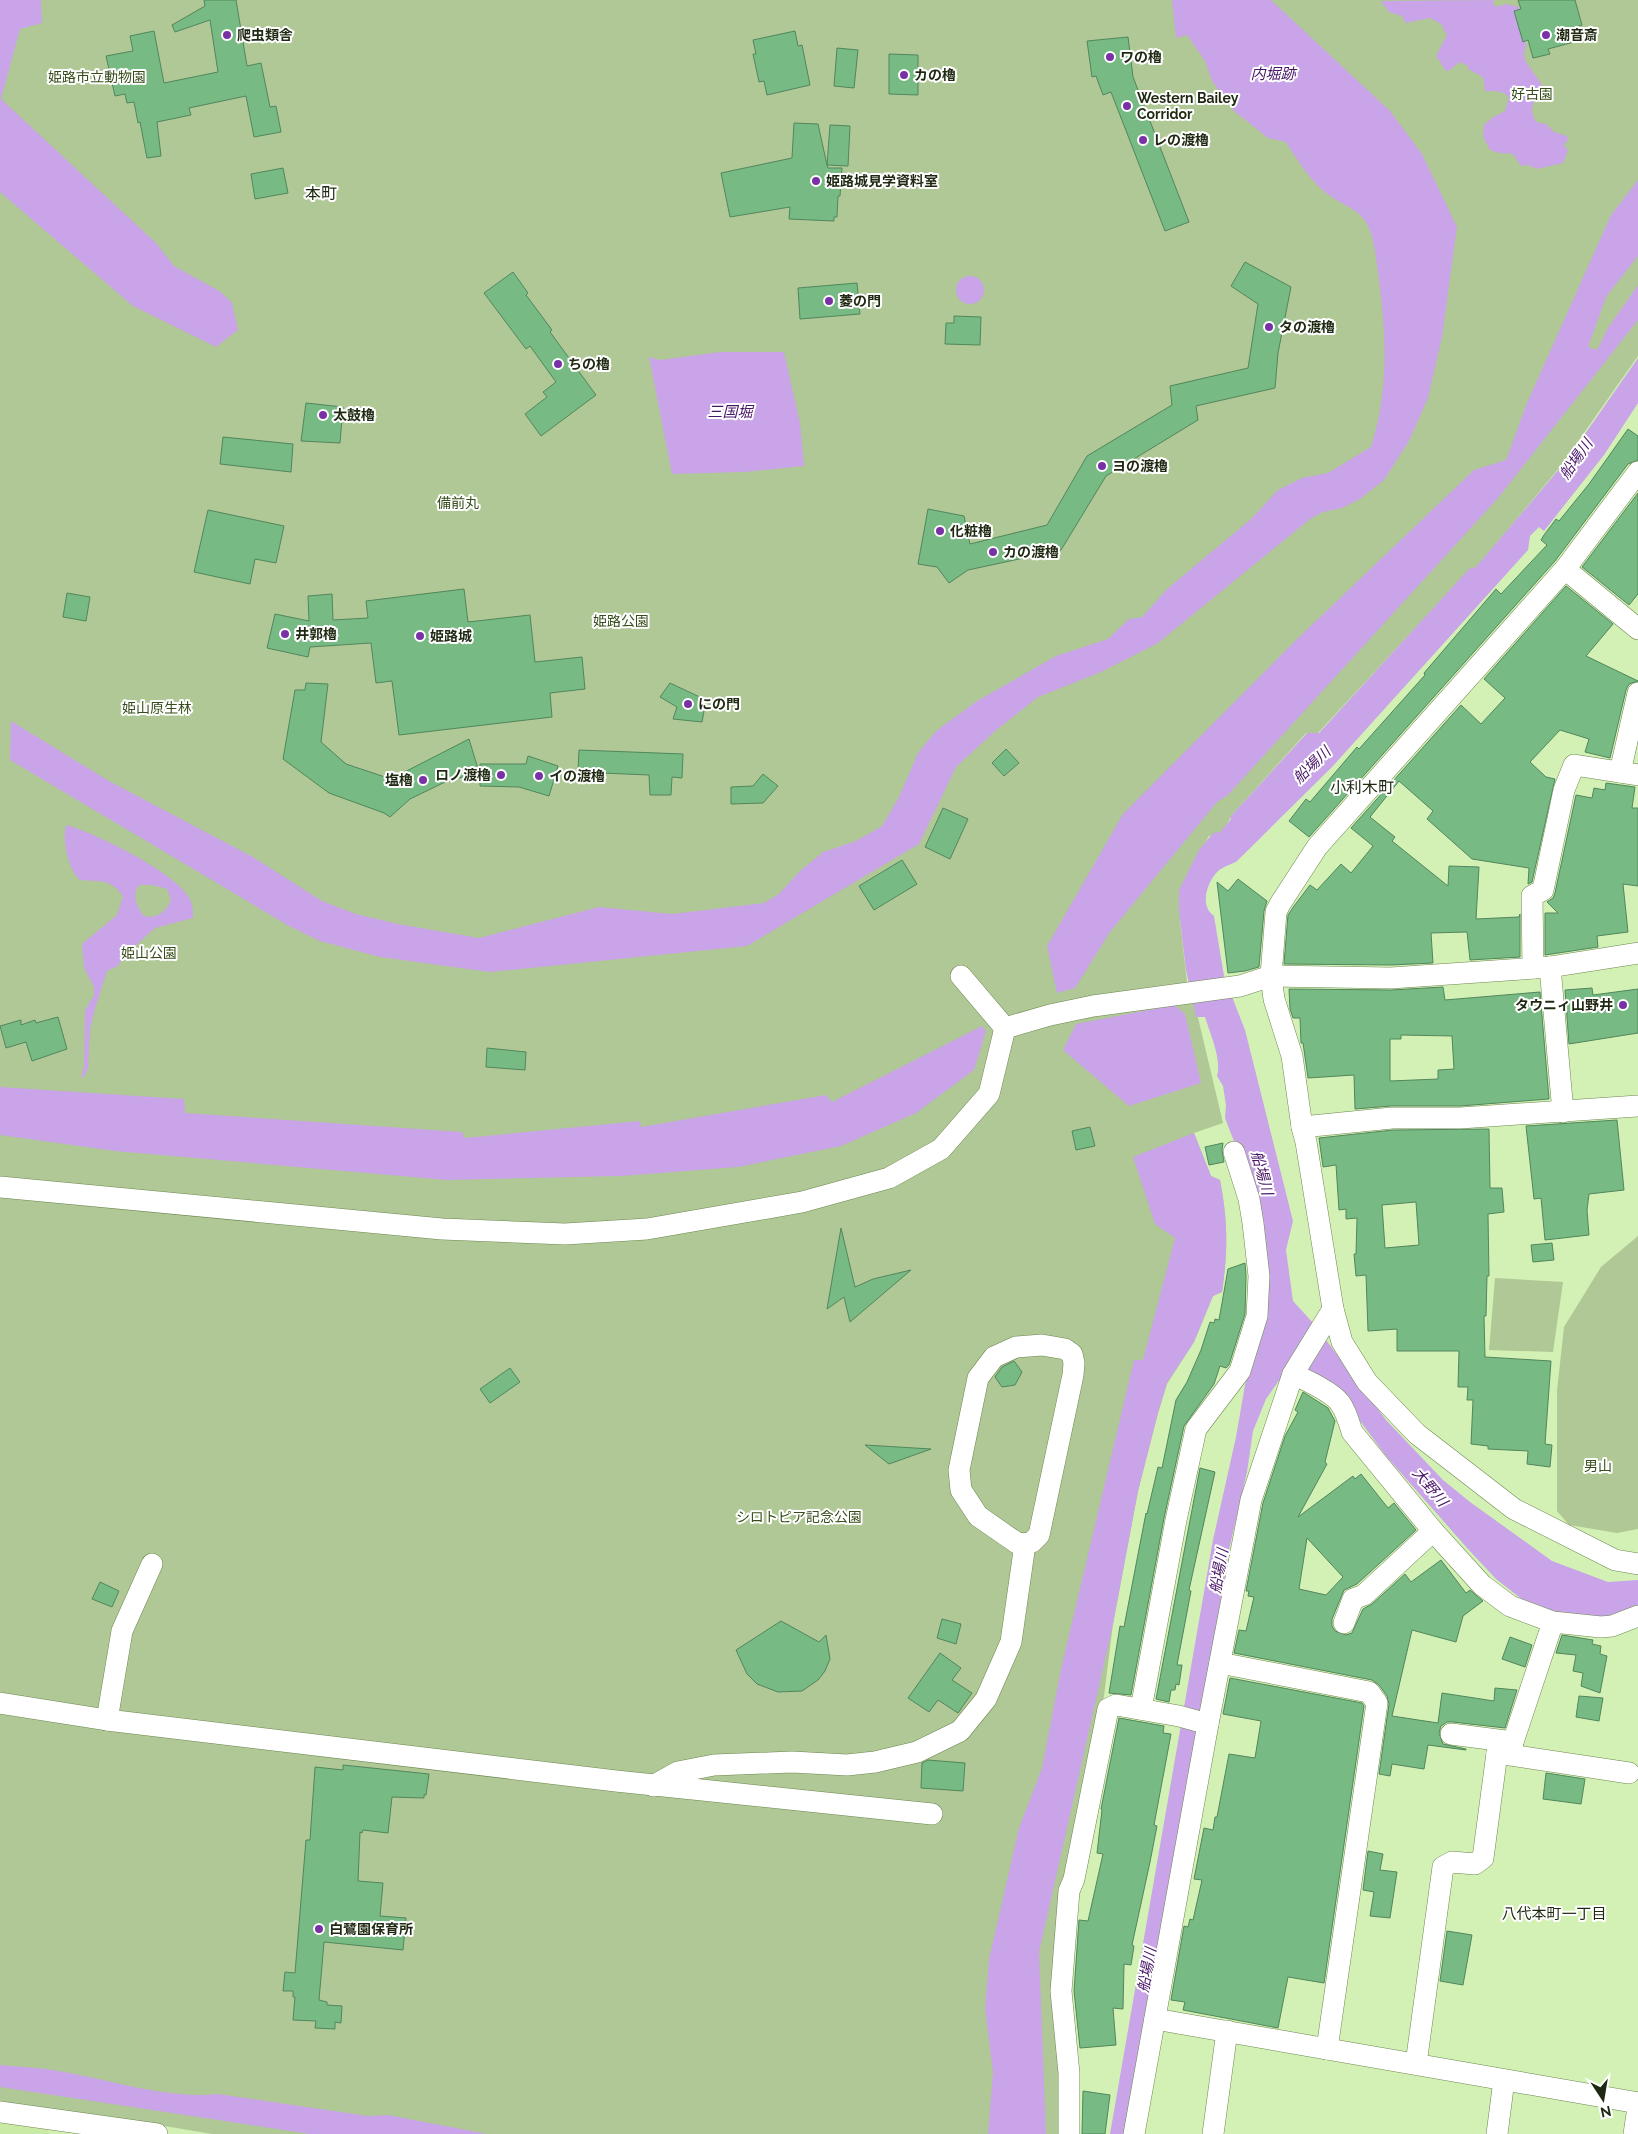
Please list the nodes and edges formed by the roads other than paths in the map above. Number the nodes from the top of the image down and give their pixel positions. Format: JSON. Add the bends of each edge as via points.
{"nodes":[{"id":1,"x":1638,"y":472,"type":"edge"},
{"id":2,"x":1565,"y":570,"type":"junction"},
{"id":3,"x":1638,"y":629,"type":"edge"},
{"id":4,"x":1638,"y":693,"type":"edge"},
{"id":5,"x":1629,"y":774,"type":"edge"},
{"id":6,"x":1638,"y":953,"type":"edge"},
{"id":7,"x":1542,"y":967,"type":"junction"},
{"id":8,"x":961,"y":976,"type":"dead end"},
{"id":9,"x":1271,"y":976,"type":"junction"},
{"id":10,"x":1005,"y":1028,"type":"junction"},
{"id":11,"x":1638,"y":1106,"type":"edge"},
{"id":12,"x":1563,"y":1112,"type":"junction"},
{"id":13,"x":1302,"y":1127,"type":"junction"},
{"id":14,"x":1234,"y":1152,"type":"dead end"},
{"id":15,"x":0,"y":1187,"type":"edge"},
{"id":16,"x":1333,"y":1309,"type":"junction"},
{"id":17,"x":1294,"y":1374,"type":"junction"},
{"id":18,"x":1433,"y":1531,"type":"junction"},
{"id":19,"x":1025,"y":1544,"type":"junction"},
{"id":20,"x":152,"y":1564,"type":"dead end"},
{"id":21,"x":1638,"y":1564,"type":"edge"},
{"id":22,"x":1638,"y":1616,"type":"edge"},
{"id":23,"x":1344,"y":1622,"type":"dead end"},
{"id":24,"x":1553,"y":1622,"type":"junction"},
{"id":25,"x":1220,"y":1664,"type":"junction"},
{"id":26,"x":0,"y":1703,"type":"edge"},
{"id":27,"x":1141,"y":1709,"type":"junction"},
{"id":28,"x":106,"y":1720,"type":"junction"},
{"id":29,"x":1208,"y":1724,"type":"junction"},
{"id":30,"x":1450,"y":1734,"type":"dead end"},
{"id":31,"x":1505,"y":1748,"type":"junction"},
{"id":32,"x":1629,"y":1773,"type":"dead end"},
{"id":33,"x":653,"y":1786,"type":"junction"},
{"id":34,"x":932,"y":1814,"type":"dead end"},
{"id":35,"x":1155,"y":2019,"type":"junction"},
{"id":36,"x":1227,"y":2031,"type":"junction"},
{"id":37,"x":1328,"y":2049,"type":"junction"},
{"id":38,"x":1416,"y":2064,"type":"junction"},
{"id":39,"x":1504,"y":2080,"type":"junction"},
{"id":40,"x":1638,"y":2105,"type":"edge"},
{"id":41,"x":0,"y":2112,"type":"edge"},
{"id":42,"x":67,"y":2128,"type":"edge"},
{"id":43,"x":157,"y":2134,"type":"edge"},
{"id":44,"x":1069,"y":2134,"type":"edge"},
{"id":45,"x":1134,"y":2134,"type":"edge"},
{"id":46,"x":1213,"y":2134,"type":"edge"},
{"id":47,"x":1497,"y":2134,"type":"edge"},
{"id":48,"x":1634,"y":2134,"type":"edge"}],
"edges":[{"from":1,"to":2,"type":"street"},
{"from":2,"to":3,"type":"street"},
{"from":2,"to":9,"type":"street","via":[[1317,848],[1276,912]]},
{"from":4,"to":5,"type":"street"},
{"from":5,"to":7,"type":"street","via":[[1574,765],[1564,790],[1543,890],[1532,896]]},
{"from":6,"to":7,"type":"street"},
{"from":7,"to":9,"type":"street","via":[[1391,978]]},
{"from":7,"to":12,"type":"street"},
{"from":8,"to":10,"type":"street"},
{"from":9,"to":10,"type":"street","via":[[1240,986],[1050,1015]]},
{"from":9,"to":13,"type":"street","via":[[1274,999],[1292,1056]]},
{"from":10,"to":15,"type":"street","via":[[989,1094],[941,1149],[889,1178],[810,1200],[646,1229],[565,1234],[442,1229]]},
{"from":11,"to":12,"type":"street"},
{"from":12,"to":13,"type":"street","via":[[1392,1118]]},
{"from":13,"to":16,"type":"street"},
{"from":14,"to":27,"type":"street","via":[[1253,1223],[1259,1276],[1257,1316],[1240,1371],[1196,1430]]},
{"from":16,"to":17,"type":"street"},
{"from":16,"to":21,"type":"street","via":[[1342,1342],[1366,1382],[1417,1434],[1514,1509],[1615,1560]]},
{"from":17,"to":18,"type":"street","via":[[1340,1402],[1352,1432]]},
{"from":17,"to":25,"type":"street","via":[[1251,1500]]},
{"from":18,"to":23,"type":"street","via":[[1364,1594],[1352,1599]]},
{"from":18,"to":24,"type":"street","via":[[1482,1585],[1510,1606]]},
{"from":19,"to":19,"type":"street","via":[[1039,1535],[1074,1363],[1072,1354],[1065,1349],[1042,1345],[1016,1348],[994,1356],[978,1378],[958,1470],[961,1490],[978,1516],[1017,1543]]},
{"from":19,"to":33,"type":"street","via":[[1010,1642],[986,1699],[960,1730],[917,1752],[875,1762],[714,1765],[678,1772]]},
{"from":20,"to":28,"type":"street","via":[[122,1631]]},
{"from":22,"to":24,"type":"street","via":[[1601,1627]]},
{"from":24,"to":31,"type":"street"},
{"from":25,"to":29,"type":"street"},
{"from":25,"to":37,"type":"street","via":[[1369,1692],[1376,1703]]},
{"from":26,"to":28,"type":"street"},
{"from":27,"to":29,"type":"street"},
{"from":27,"to":44,"type":"street","via":[[1116,1705],[1108,1709],[1069,1891],[1061,1991],[1069,2073]]},
{"from":28,"to":33,"type":"street"},
{"from":29,"to":35,"type":"street"},
{"from":30,"to":31,"type":"street"},
{"from":31,"to":32,"type":"street"},
{"from":31,"to":38,"type":"street","via":[[1483,1858],[1476,1864],[1452,1862],[1443,1867]]},
{"from":33,"to":34,"type":"street"},
{"from":35,"to":36,"type":"street"},
{"from":35,"to":45,"type":"street"},
{"from":36,"to":37,"type":"street"},
{"from":36,"to":46,"type":"street"},
{"from":37,"to":38,"type":"street"},
{"from":38,"to":39,"type":"street"},
{"from":39,"to":40,"type":"street"},
{"from":39,"to":47,"type":"street"},
{"from":40,"to":48,"type":"street"},
{"from":41,"to":42,"type":"street"},
{"from":42,"to":43,"type":"street"}]}
